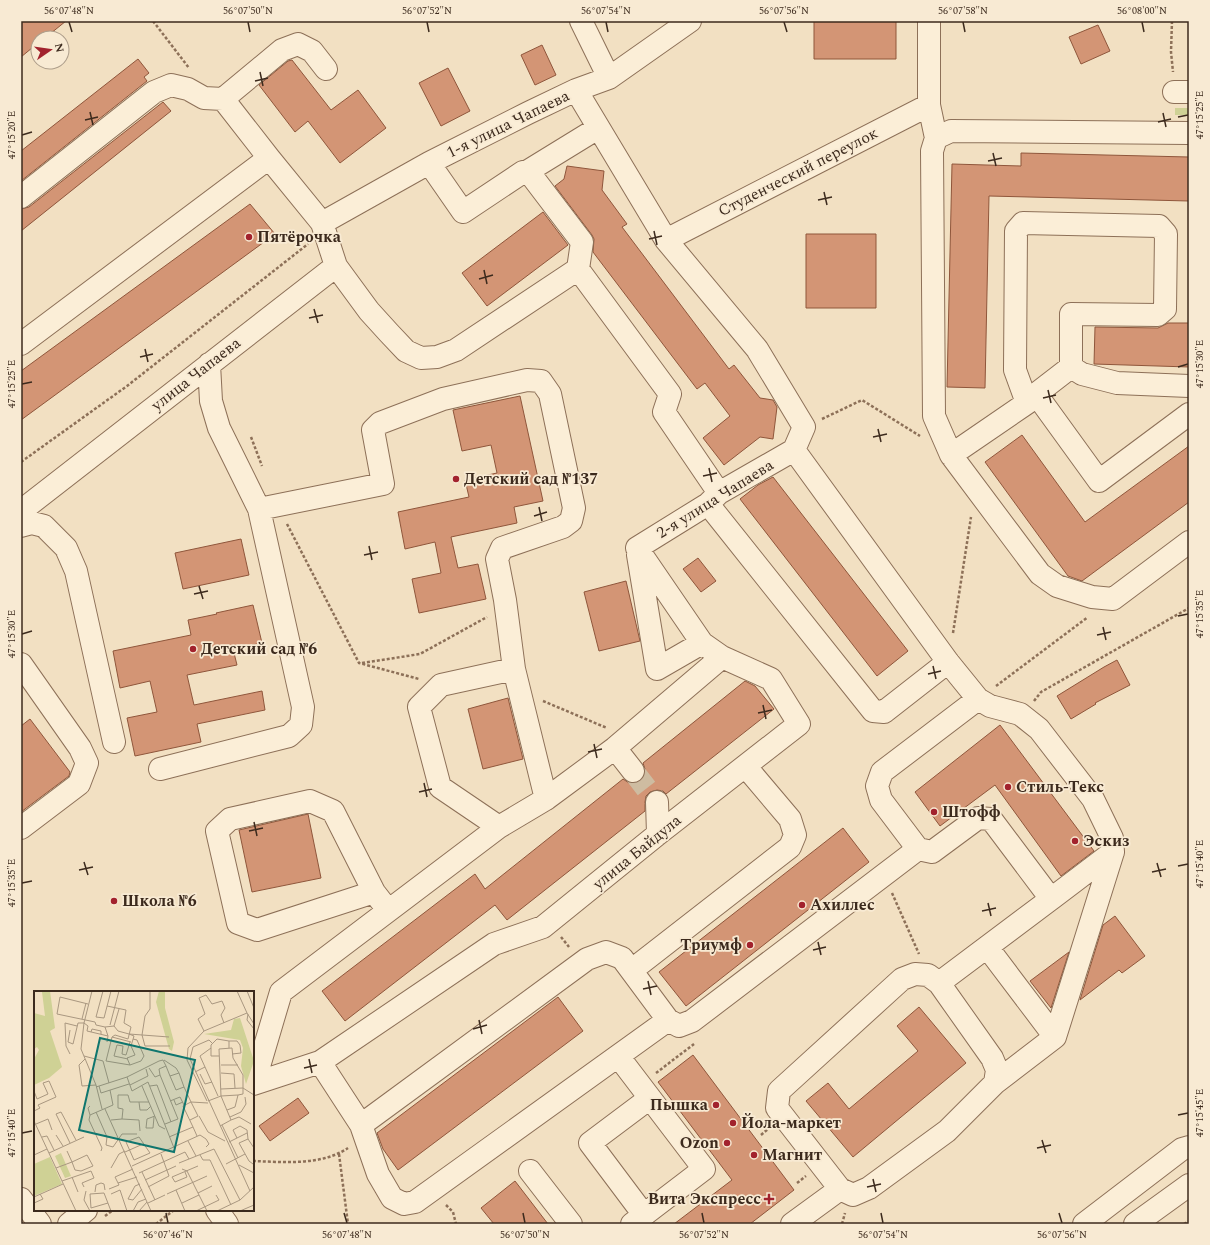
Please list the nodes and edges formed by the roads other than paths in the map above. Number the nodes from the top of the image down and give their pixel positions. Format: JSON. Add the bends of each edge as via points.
{"nodes":[{"id":1,"x":581,"y":21,"type":"edge"},
{"id":2,"x":690,"y":21,"type":"edge"},
{"id":3,"x":929,"y":21,"type":"edge"},
{"id":4,"x":326,"y":69,"type":"dead end"},
{"id":5,"x":609,"y":78,"type":"junction"},
{"id":6,"x":576,"y":90,"type":"junction"},
{"id":7,"x":223,"y":99,"type":"junction"},
{"id":8,"x":929,"y":105,"type":"junction"},
{"id":9,"x":598,"y":128,"type":"junction"},
{"id":10,"x":1189,"y":133,"type":"edge"},
{"id":11,"x":936,"y":138,"type":"junction"},
{"id":12,"x":269,"y":158,"type":"junction"},
{"id":13,"x":429,"y":163,"type":"junction"},
{"id":14,"x":528,"y":171,"type":"junction"},
{"id":15,"x":21,"y":197,"type":"edge"},
{"id":16,"x":323,"y":227,"type":"junction"},
{"id":17,"x":666,"y":240,"type":"junction"},
{"id":18,"x":336,"y":266,"type":"junction"},
{"id":19,"x":578,"y":269,"type":"junction"},
{"id":20,"x":21,"y":344,"type":"edge"},
{"id":21,"x":209,"y":364,"type":"junction"},
{"id":22,"x":1071,"y":367,"type":"junction"},
{"id":23,"x":1189,"y":386,"type":"edge"},
{"id":24,"x":1031,"y":398,"type":"junction"},
{"id":25,"x":1189,"y":414,"type":"edge"},
{"id":26,"x":794,"y":450,"type":"junction"},
{"id":27,"x":951,"y":455,"type":"junction"},
{"id":28,"x":713,"y":498,"type":"junction"},
{"id":29,"x":268,"y":507,"type":"junction"},
{"id":30,"x":21,"y":511,"type":"edge"},
{"id":31,"x":21,"y":526,"type":"edge"},
{"id":32,"x":1189,"y":542,"type":"edge"},
{"id":33,"x":637,"y":548,"type":"junction"},
{"id":34,"x":702,"y":643,"type":"junction"},
{"id":35,"x":722,"y":656,"type":"junction"},
{"id":36,"x":948,"y":662,"type":"junction"},
{"id":37,"x":21,"y":664,"type":"edge"},
{"id":38,"x":514,"y":669,"type":"junction"},
{"id":39,"x":978,"y":699,"type":"junction"},
{"id":40,"x":114,"y":742,"type":"dead end"},
{"id":41,"x":617,"y":746,"type":"junction"},
{"id":42,"x":746,"y":767,"type":"junction"},
{"id":43,"x":160,"y":769,"type":"dead end"},
{"id":44,"x":633,"y":771,"type":"tunnel mouth"},
{"id":45,"x":546,"y":799,"type":"junction"},
{"id":46,"x":657,"y":802,"type":"tunnel mouth"},
{"id":47,"x":498,"y":827,"type":"junction"},
{"id":48,"x":21,"y":828,"type":"edge"},
{"id":49,"x":658,"y":834,"type":"junction"},
{"id":50,"x":918,"y":849,"type":"junction"},
{"id":51,"x":1113,"y":852,"type":"junction"},
{"id":52,"x":374,"y":892,"type":"junction"},
{"id":53,"x":1051,"y":899,"type":"junction"},
{"id":54,"x":388,"y":910,"type":"junction"},
{"id":55,"x":987,"y":947,"type":"junction"},
{"id":56,"x":632,"y":970,"type":"junction"},
{"id":57,"x":934,"y":979,"type":"junction"},
{"id":58,"x":668,"y":1020,"type":"junction"},
{"id":59,"x":1055,"y":1037,"type":"junction"},
{"id":60,"x":618,"y":1056,"type":"junction"},
{"id":61,"x":320,"y":1062,"type":"junction"},
{"id":62,"x":255,"y":1072,"type":"edge"},
{"id":63,"x":995,"y":1082,"type":"junction"},
{"id":64,"x":650,"y":1098,"type":"junction"},
{"id":65,"x":361,"y":1125,"type":"junction"},
{"id":66,"x":1189,"y":1147,"type":"edge"},
{"id":67,"x":530,"y":1171,"type":"dead end"},
{"id":68,"x":1189,"y":1185,"type":"edge"},
{"id":69,"x":840,"y":1190,"type":"junction"},
{"id":70,"x":21,"y":1199,"type":"edge"},
{"id":71,"x":85,"y":1211,"type":"edge"},
{"id":72,"x":218,"y":1211,"type":"edge"},
{"id":73,"x":638,"y":1219,"type":"edge"},
{"id":74,"x":40,"y":1224,"type":"edge"},
{"id":75,"x":69,"y":1224,"type":"edge"},
{"id":76,"x":227,"y":1224,"type":"edge"},
{"id":77,"x":571,"y":1224,"type":"edge"},
{"id":78,"x":792,"y":1224,"type":"edge"},
{"id":79,"x":1084,"y":1224,"type":"edge"},
{"id":80,"x":1135,"y":1224,"type":"edge"}],
"edges":[{"from":1,"to":5,"type":"street"},
{"from":2,"to":5,"type":"street","name":"1-я улица Чапаева"},
{"from":3,"to":8,"type":"street"},
{"from":4,"to":7,"type":"street","via":[[312,51],[298,44],[282,50]]},
{"from":5,"to":6,"type":"street","name":"1-я улица Чапаева"},
{"from":6,"to":9,"type":"street"},
{"from":6,"to":13,"type":"street","name":"1-я улица Чапаева"},
{"from":7,"to":12,"type":"street"},
{"from":7,"to":15,"type":"street","via":[[204,98],[188,89],[171,85],[154,92]]},
{"from":8,"to":11,"type":"street"},
{"from":8,"to":17,"type":"street","name":"Студенческий переулок"},
{"from":9,"to":14,"type":"street"},
{"from":9,"to":17,"type":"street"},
{"from":10,"to":11,"type":"street","via":[[951,131]]},
{"from":11,"to":27,"type":"street","via":[[932,151],[934,416]]},
{"from":12,"to":16,"type":"street"},
{"from":12,"to":20,"type":"street"},
{"from":13,"to":14,"type":"street","via":[[463,212]]},
{"from":13,"to":16,"type":"street","name":"1-я улица Чапаева"},
{"from":14,"to":19,"type":"street","via":[[582,242]]},
{"from":16,"to":18,"type":"street"},
{"from":17,"to":26,"type":"street","via":[[757,349],[804,427]]},
{"from":18,"to":19,"type":"street","via":[[369,311],[389,333],[406,351],[421,358],[437,357],[456,350]]},
{"from":18,"to":21,"type":"street","name":"улица Чапаева"},
{"from":19,"to":28,"type":"street","via":[[670,394],[664,412]]},
{"from":21,"to":29,"type":"street","via":[[211,401],[219,428]]},
{"from":21,"to":30,"type":"street","name":"улица Чапаева"},
{"from":22,"to":23,"type":"street","via":[[1082,374],[1117,384]]},
{"from":22,"to":24,"type":"street"},
{"from":22,"to":24,"type":"street","via":[[1071,314],[1158,315],[1165,309],[1166,234],[1159,226],[1023,223],[1016,231],[1015,370]]},
{"from":24,"to":25,"type":"street","via":[[1098,481]]},
{"from":24,"to":27,"type":"street"},
{"from":26,"to":28,"type":"street","name":"2-я улица Чапаева"},
{"from":26,"to":36,"type":"street"},
{"from":27,"to":32,"type":"street","via":[[1040,574],[1057,586],[1113,599]]},
{"from":28,"to":33,"type":"street","name":"2-я улица Чапаева"},
{"from":28,"to":36,"type":"street","via":[[873,711],[884,712]]},
{"from":29,"to":38,"type":"street","via":[[383,484],[373,430],[380,423],[443,399],[526,380],[541,381],[550,394],[574,508],[571,521],[563,527],[502,548],[497,559]]},
{"from":29,"to":43,"type":"street","via":[[303,707],[301,725],[289,736]]},
{"from":31,"to":40,"type":"street","via":[[32,523],[44,526],[66,548],[76,571]]},
{"from":33,"to":34,"type":"street","name":"улица Байдула"},
{"from":33,"to":34,"type":"street","via":[[657,669]]},
{"from":34,"to":35,"type":"street","name":"улица Байдула"},
{"from":35,"to":41,"type":"street"},
{"from":35,"to":42,"type":"street","name":"улица Байдула","via":[[772,678],[799,724]]},
{"from":36,"to":39,"type":"street"},
{"from":37,"to":48,"type":"street","via":[[80,748],[87,764],[79,784]]},
{"from":38,"to":45,"type":"street"},
{"from":38,"to":47,"type":"street","via":[[441,685],[419,708],[440,787]]},
{"from":39,"to":50,"type":"street","via":[[882,772],[877,786],[881,800]]},
{"from":39,"to":51,"type":"street","via":[[990,706],[1020,714],[1039,729],[1093,800],[1112,838]]},
{"from":41,"to":44,"type":"street"},
{"from":41,"to":45,"type":"street"},
{"from":42,"to":49,"type":"street","name":"улица Байдула"},
{"from":42,"to":56,"type":"street","via":[[790,819],[795,835],[790,847]]},
{"from":45,"to":47,"type":"street"},
{"from":46,"to":49,"type":"street"},
{"from":47,"to":54,"type":"street"},
{"from":49,"to":61,"type":"street","name":"улица Байдула","via":[[543,927],[494,944]]},
{"from":50,"to":53,"type":"street","via":[[932,852],[978,818],[991,819]]},
{"from":50,"to":58,"type":"street","via":[[692,1022],[680,1026]]},
{"from":51,"to":53,"type":"street"},
{"from":51,"to":59,"type":"street"},
{"from":52,"to":52,"type":"street","via":[[333,811],[310,802],[230,818],[217,831],[238,923],[257,930]]},
{"from":52,"to":54,"type":"street"},
{"from":53,"to":55,"type":"street"},
{"from":54,"to":62,"type":"street","via":[[281,992]]},
{"from":55,"to":57,"type":"street"},
{"from":55,"to":59,"type":"street"},
{"from":56,"to":58,"type":"street"},
{"from":56,"to":65,"type":"street","via":[[622,958],[606,952],[588,959]]},
{"from":57,"to":63,"type":"street","via":[[992,1058],[997,1070]]},
{"from":57,"to":69,"type":"street","via":[[915,974],[902,979],[779,1091],[777,1108]]},
{"from":58,"to":60,"type":"street"},
{"from":59,"to":63,"type":"street"},
{"from":60,"to":64,"type":"street"},
{"from":60,"to":65,"type":"street","via":[[415,1202],[404,1204],[392,1198],[378,1174]]},
{"from":61,"to":62,"type":"street","name":"улица Байдула"},
{"from":61,"to":65,"type":"street"},
{"from":63,"to":69,"type":"street","via":[[947,1131],[869,1188],[853,1195]]},
{"from":64,"to":73,"type":"street","via":[[590,1143]]},
{"from":64,"to":73,"type":"street","via":[[704,1169]]},
{"from":66,"to":79,"type":"street"},
{"from":67,"to":77,"type":"street"},
{"from":68,"to":80,"type":"street"},
{"from":69,"to":78,"type":"street"},
{"from":70,"to":74,"type":"street"},
{"from":71,"to":75,"type":"street"},
{"from":72,"to":76,"type":"street"}]}
